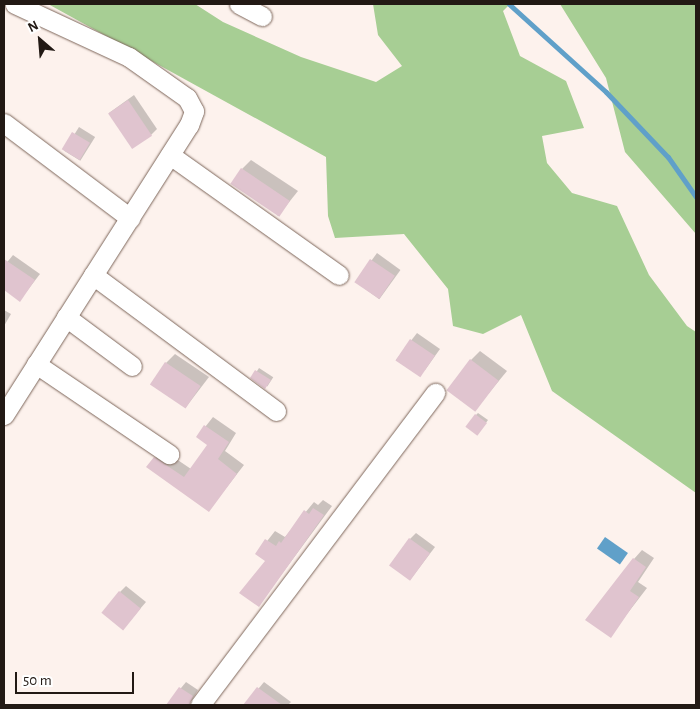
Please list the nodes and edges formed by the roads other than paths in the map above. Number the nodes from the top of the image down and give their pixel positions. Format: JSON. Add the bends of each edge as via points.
{"nodes":[{"id":1,"x":15,"y":4,"type":"edge"},
{"id":2,"x":239,"y":4,"type":"edge"},
{"id":3,"x":262,"y":16,"type":"dead end"},
{"id":4,"x":4,"y":123,"type":"edge"},
{"id":5,"x":170,"y":155,"type":"junction"},
{"id":6,"x":130,"y":218,"type":"junction"},
{"id":7,"x":93,"y":275,"type":"junction"},
{"id":8,"x":339,"y":275,"type":"dead end"},
{"id":9,"x":66,"y":317,"type":"junction"},
{"id":10,"x":36,"y":364,"type":"junction"},
{"id":11,"x":132,"y":366,"type":"dead end"},
{"id":12,"x":435,"y":393,"type":"dead end"},
{"id":13,"x":276,"y":411,"type":"dead end"},
{"id":14,"x":4,"y":415,"type":"edge"},
{"id":15,"x":169,"y":454,"type":"dead end"},
{"id":16,"x":200,"y":705,"type":"edge"}],
"edges":[{"from":1,"to":5,"type":"street","via":[[129,57],[190,100],[194,111],[192,120]]},
{"from":2,"to":3,"type":"street"},
{"from":4,"to":6,"type":"street"},
{"from":5,"to":6,"type":"street"},
{"from":5,"to":8,"type":"street"},
{"from":6,"to":7,"type":"street"},
{"from":7,"to":9,"type":"street"},
{"from":7,"to":13,"type":"street"},
{"from":9,"to":10,"type":"street"},
{"from":9,"to":11,"type":"street"},
{"from":10,"to":14,"type":"street"},
{"from":10,"to":15,"type":"street"},
{"from":12,"to":16,"type":"street"}]}
